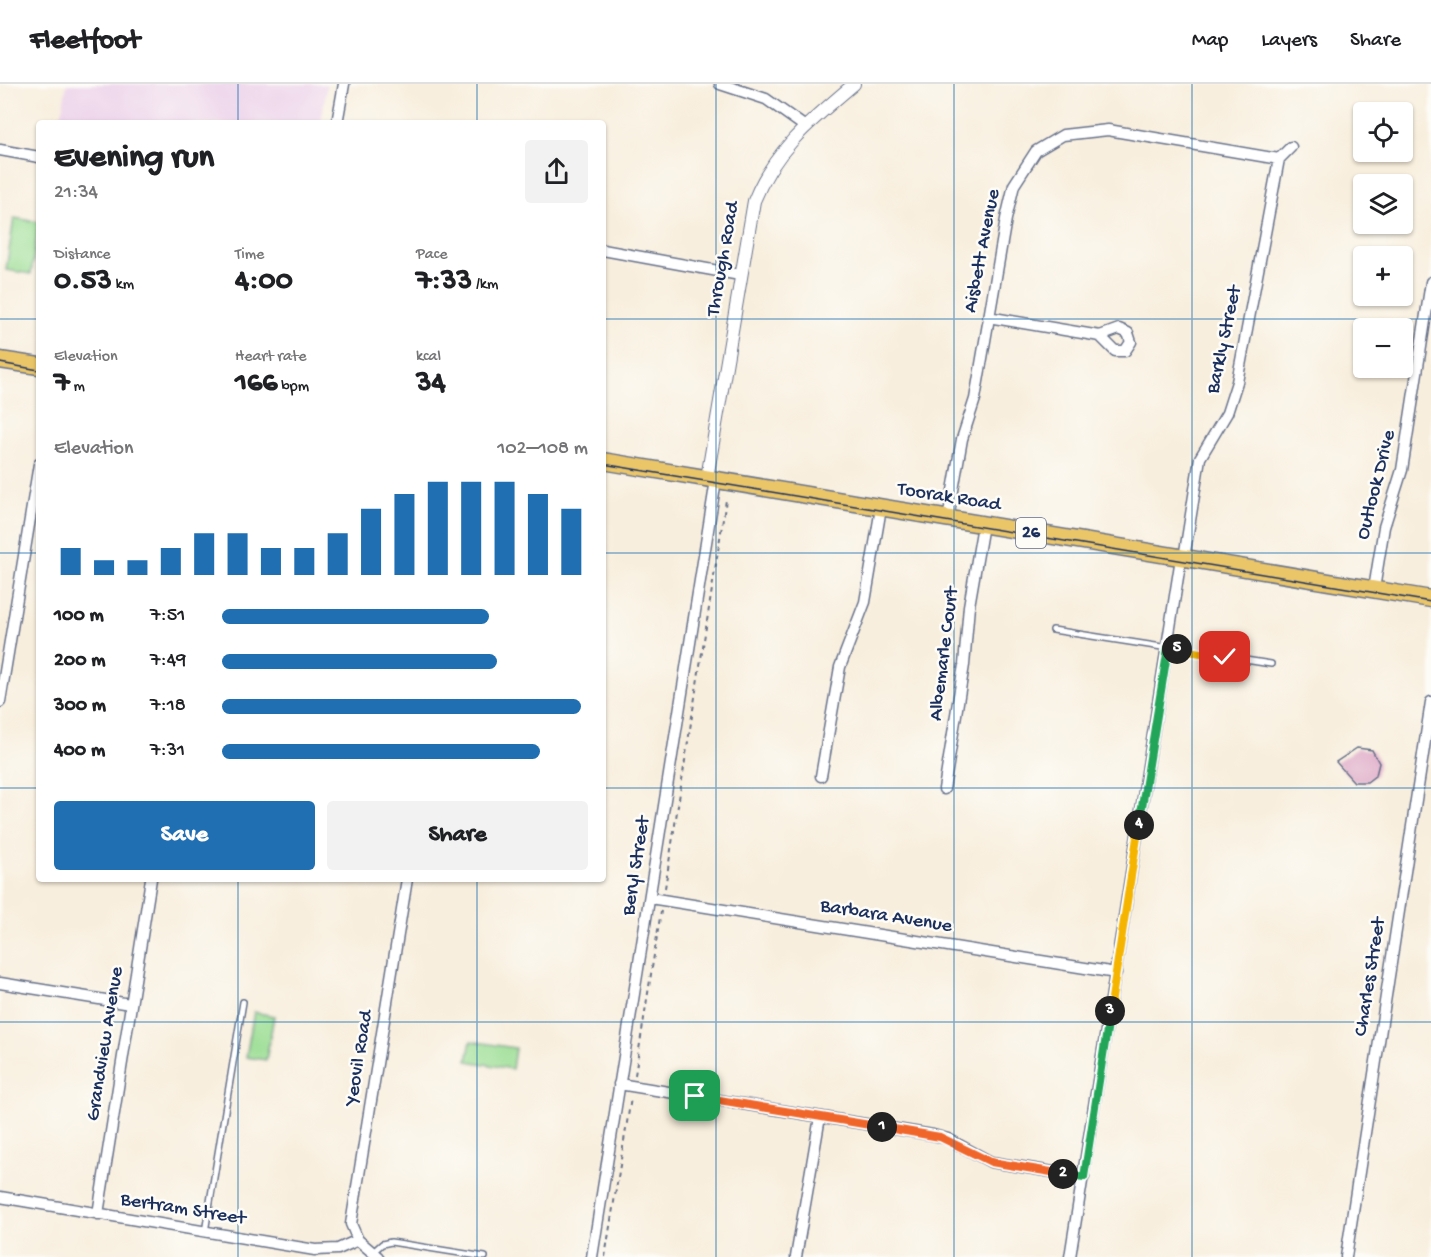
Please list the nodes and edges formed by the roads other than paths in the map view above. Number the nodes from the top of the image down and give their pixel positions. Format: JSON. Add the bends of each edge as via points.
{"nodes":[{"id":1,"x":344,"y":84,"type":"edge"},
{"id":2,"x":720,"y":84,"type":"edge"},
{"id":3,"x":854,"y":84,"type":"edge"},
{"id":4,"x":338,"y":120,"type":"edge"},
{"id":5,"x":804,"y":126,"type":"junction"},
{"id":6,"x":1291,"y":147,"type":"dead end"},
{"id":7,"x":0,"y":150,"type":"edge"},
{"id":8,"x":36,"y":156,"type":"edge"},
{"id":9,"x":1279,"y":159,"type":"junction"},
{"id":10,"x":606,"y":251,"type":"edge"},
{"id":11,"x":740,"y":275,"type":"junction"},
{"id":12,"x":1431,"y":285,"type":"edge"},
{"id":13,"x":988,"y":317,"type":"junction"},
{"id":14,"x":1100,"y":336,"type":"dead end"},
{"id":15,"x":0,"y":360,"type":"edge"},
{"id":16,"x":36,"y":366,"type":"edge"},
{"id":17,"x":606,"y":462,"type":"edge"},
{"id":18,"x":711,"y":479,"type":"junction"},
{"id":19,"x":36,"y":482,"type":"edge"},
{"id":20,"x":881,"y":508,"type":"junction"},
{"id":21,"x":948,"y":519,"type":"junction"},
{"id":22,"x":983,"y":525,"type":"junction"},
{"id":23,"x":1183,"y":558,"type":"junction"},
{"id":24,"x":1374,"y":589,"type":"junction"},
{"id":25,"x":1431,"y":599,"type":"edge"},
{"id":26,"x":1053,"y":630,"type":"dead end"},
{"id":27,"x":1168,"y":648,"type":"junction"},
{"id":28,"x":1271,"y":664,"type":"dead end"},
{"id":29,"x":0,"y":702,"type":"edge"},
{"id":30,"x":1431,"y":702,"type":"edge"},
{"id":31,"x":821,"y":776,"type":"dead end"},
{"id":32,"x":944,"y":789,"type":"dead end"},
{"id":33,"x":151,"y":882,"type":"edge"},
{"id":34,"x":407,"y":882,"type":"edge"},
{"id":35,"x":650,"y":898,"type":"junction"},
{"id":36,"x":1116,"y":973,"type":"junction"},
{"id":37,"x":0,"y":983,"type":"edge"},
{"id":38,"x":243,"y":1002,"type":"dead end"},
{"id":39,"x":130,"y":1004,"type":"junction"},
{"id":40,"x":620,"y":1084,"type":"junction"},
{"id":41,"x":819,"y":1117,"type":"junction"},
{"id":42,"x":1084,"y":1177,"type":"junction"},
{"id":43,"x":0,"y":1197,"type":"edge"},
{"id":44,"x":98,"y":1214,"type":"junction"},
{"id":45,"x":205,"y":1232,"type":"junction"},
{"id":46,"x":358,"y":1240,"type":"junction"},
{"id":47,"x":375,"y":1255,"type":"edge"},
{"id":48,"x":485,"y":1257,"type":"edge"},
{"id":49,"x":592,"y":1257,"type":"edge"},
{"id":50,"x":796,"y":1257,"type":"edge"},
{"id":51,"x":1070,"y":1257,"type":"edge"},
{"id":52,"x":1346,"y":1257,"type":"edge"}],
"edges":[{"from":1,"to":4,"type":"street"},
{"from":2,"to":5,"type":"street","via":[[766,99]]},
{"from":3,"to":5,"type":"street","name":"Through Road"},
{"from":5,"to":11,"type":"street","name":"Through Road","via":[[764,175],[754,201]]},
{"from":6,"to":9,"type":"street"},
{"from":7,"to":8,"type":"street"},
{"from":9,"to":13,"type":"street","name":"Aisbett Avenue","via":[[1108,130],[1063,135],[1036,151],[1014,184]]},
{"from":9,"to":23,"type":"street","name":"Barkly Street","via":[[1237,382],[1227,413],[1200,458]]},
{"from":10,"to":11,"type":"street"},
{"from":11,"to":18,"type":"street","name":"Through Road"},
{"from":12,"to":24,"type":"street","name":"Outlook Drive","via":[[1402,470],[1380,540]]},
{"from":13,"to":14,"type":"street"},
{"from":13,"to":21,"type":"street","name":"Aisbett Avenue","via":[[975,399],[962,439]]},
{"from":15,"to":16,"type":"highway"},
{"from":17,"to":18,"type":"highway","name":"Toorak Road","number":"26"},
{"from":18,"to":20,"type":"highway","name":"Toorak Road","number":"26"},
{"from":18,"to":35,"type":"street","name":"Beryl Street"},
{"from":19,"to":29,"type":"street"},
{"from":20,"to":21,"type":"highway","name":"Toorak Road","number":"26"},
{"from":20,"to":31,"type":"street","via":[[865,602],[842,657]]},
{"from":21,"to":22,"type":"highway","name":"Toorak Road","number":"26"},
{"from":22,"to":23,"type":"highway","name":"Toorak Road","number":"26"},
{"from":22,"to":32,"type":"street","name":"Albemarle Court"},
{"from":23,"to":24,"type":"highway","name":"Toorak Road","number":"26"},
{"from":23,"to":27,"type":"street","name":"Barkly Street"},
{"from":24,"to":25,"type":"highway","name":"Toorak Road","number":"26"},
{"from":26,"to":27,"type":"lane"},
{"from":27,"to":28,"type":"lane"},
{"from":27,"to":36,"type":"street","name":"Barkly Street"},
{"from":30,"to":52,"type":"street","name":"Charles Street"},
{"from":33,"to":39,"type":"street","name":"Grandview Avenue"},
{"from":34,"to":46,"type":"street","name":"Yeovil Road","via":[[351,1219]]},
{"from":35,"to":36,"type":"street","name":"Barbara Avenue"},
{"from":35,"to":40,"type":"street","name":"Beryl Street"},
{"from":36,"to":42,"type":"street","name":"Barkly Street"},
{"from":37,"to":39,"type":"street"},
{"from":38,"to":45,"type":"lane"},
{"from":39,"to":44,"type":"street","name":"Grandview Avenue"},
{"from":40,"to":41,"type":"street"},
{"from":40,"to":49,"type":"street","name":"Beryl Street"},
{"from":41,"to":42,"type":"street","via":[[940,1137],[991,1162]]},
{"from":41,"to":50,"type":"street"},
{"from":42,"to":51,"type":"street","name":"Barkly Street"},
{"from":43,"to":44,"type":"street","name":"Bertram Street"},
{"from":44,"to":45,"type":"street","name":"Bertram Street"},
{"from":45,"to":46,"type":"street","name":"Bertram Street","via":[[315,1250],[338,1249]]},
{"from":46,"to":47,"type":"street"},
{"from":47,"to":48,"type":"lane","via":[[382,1244],[391,1242]]}]}
